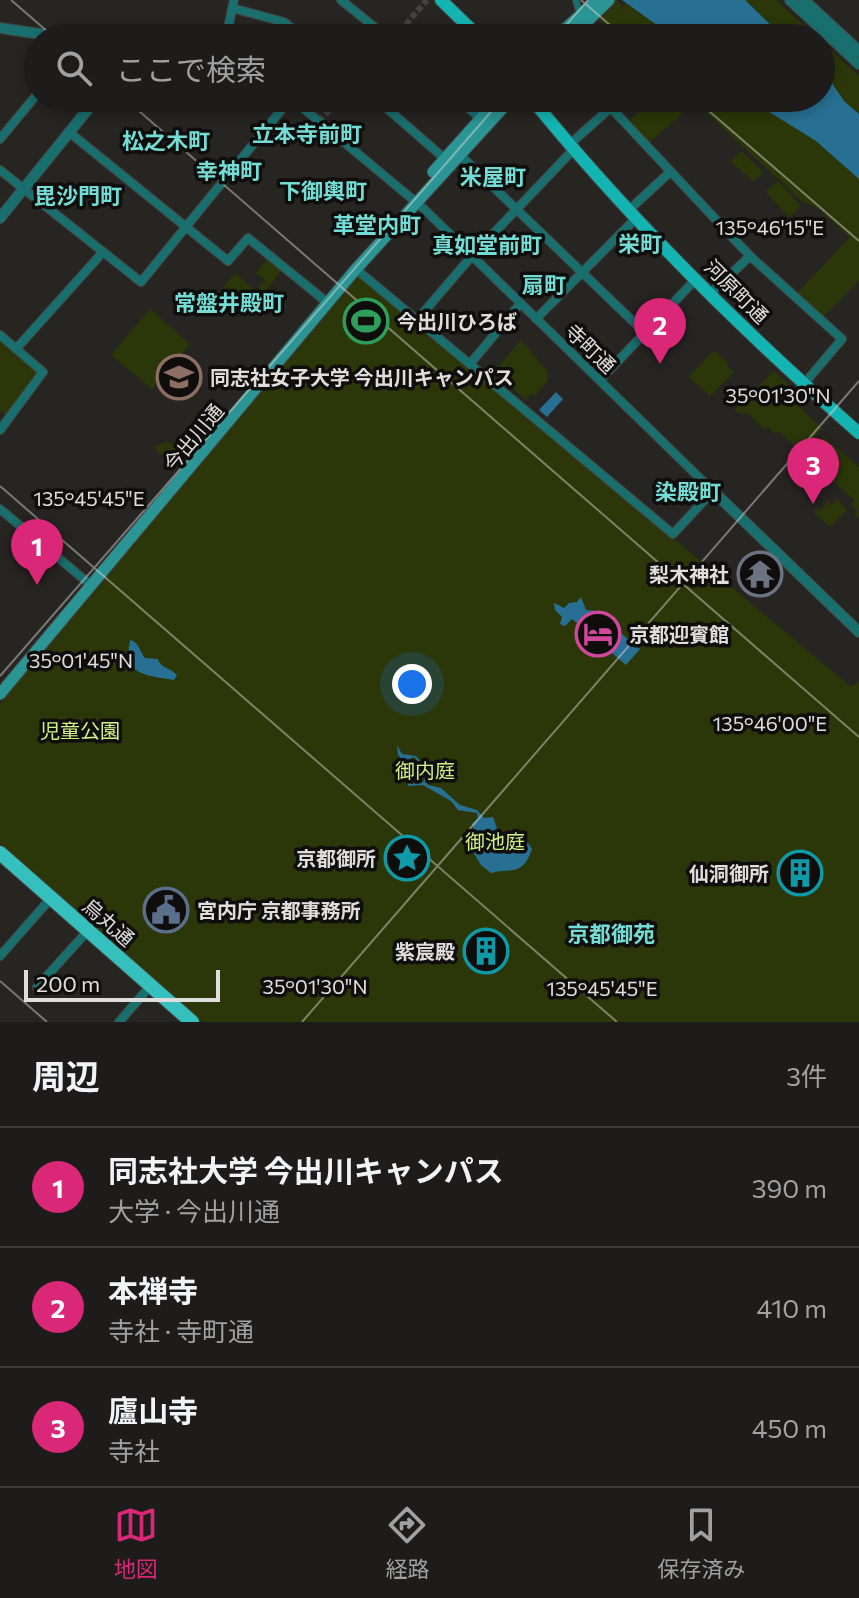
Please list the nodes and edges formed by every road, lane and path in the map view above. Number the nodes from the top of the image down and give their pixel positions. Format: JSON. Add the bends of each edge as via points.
{"nodes":[{"id":1,"x":341,"y":0,"type":"edge"},
{"id":2,"x":576,"y":0,"type":"edge"},
{"id":3,"x":597,"y":0,"type":"edge"},
{"id":4,"x":609,"y":0,"type":"edge"},
{"id":5,"x":790,"y":0,"type":"edge"},
{"id":6,"x":446,"y":2,"type":"edge"},
{"id":7,"x":811,"y":2,"type":"edge"},
{"id":8,"x":233,"y":4,"type":"edge"},
{"id":9,"x":586,"y":13,"type":"junction"},
{"id":10,"x":229,"y":24,"type":"edge"},
{"id":11,"x":286,"y":24,"type":"edge"},
{"id":12,"x":371,"y":24,"type":"edge"},
{"id":13,"x":467,"y":24,"type":"edge"},
{"id":14,"x":572,"y":24,"type":"edge"},
{"id":15,"x":579,"y":24,"type":"edge"},
{"id":16,"x":816,"y":24,"type":"edge"},
{"id":17,"x":833,"y":24,"type":"edge"},
{"id":18,"x":835,"y":26,"type":"edge"},
{"id":19,"x":0,"y":28,"type":"edge"},
{"id":20,"x":24,"y":32,"type":"edge"},
{"id":21,"x":835,"y":42,"type":"edge"},
{"id":22,"x":859,"y":51,"type":"edge"},
{"id":23,"x":859,"y":64,"type":"edge"},
{"id":24,"x":24,"y":110,"type":"edge"},
{"id":25,"x":85,"y":112,"type":"edge"},
{"id":26,"x":280,"y":112,"type":"edge"},
{"id":27,"x":308,"y":112,"type":"edge"},
{"id":28,"x":391,"y":112,"type":"edge"},
{"id":29,"x":473,"y":112,"type":"edge"},
{"id":30,"x":487,"y":112,"type":"edge"},
{"id":31,"x":497,"y":112,"type":"edge"},
{"id":32,"x":542,"y":112,"type":"edge"},
{"id":33,"x":606,"y":112,"type":"edge"},
{"id":34,"x":615,"y":112,"type":"edge"},
{"id":35,"x":481,"y":119,"type":"junction"},
{"id":36,"x":69,"y":132,"type":"junction"},
{"id":37,"x":0,"y":139,"type":"edge"},
{"id":38,"x":571,"y":148,"type":"junction"},
{"id":39,"x":456,"y":152,"type":"junction"},
{"id":40,"x":445,"y":159,"type":"junction"},
{"id":41,"x":0,"y":170,"type":"edge"},
{"id":42,"x":670,"y":172,"type":"junction"},
{"id":43,"x":23,"y":188,"type":"junction"},
{"id":44,"x":412,"y":200,"type":"junction"},
{"id":45,"x":516,"y":209,"type":"junction"},
{"id":46,"x":633,"y":213,"type":"junction"},
{"id":47,"x":0,"y":218,"type":"edge"},
{"id":48,"x":187,"y":227,"type":"junction"},
{"id":49,"x":103,"y":252,"type":"junction"},
{"id":50,"x":750,"y":256,"type":"junction"},
{"id":51,"x":471,"y":257,"type":"junction"},
{"id":52,"x":356,"y":269,"type":"junction"},
{"id":53,"x":582,"y":272,"type":"junction"},
{"id":54,"x":696,"y":279,"type":"junction"},
{"id":55,"x":711,"y":293,"type":"junction"},
{"id":56,"x":323,"y":299,"type":"junction"},
{"id":57,"x":520,"y":304,"type":"junction"},
{"id":58,"x":536,"y":319,"type":"junction"},
{"id":59,"x":417,"y":320,"type":"junction"},
{"id":60,"x":644,"y":332,"type":"junction"},
{"id":61,"x":0,"y":335,"type":"edge"},
{"id":62,"x":16,"y":349,"type":"junction"},
{"id":63,"x":470,"y":364,"type":"junction"},
{"id":64,"x":600,"y":380,"type":"junction"},
{"id":65,"x":804,"y":384,"type":"junction"},
{"id":66,"x":0,"y":430,"type":"edge"},
{"id":67,"x":859,"y":433,"type":"edge"},
{"id":68,"x":713,"y":491,"type":"junction"},
{"id":69,"x":0,"y":509,"type":"edge"},
{"id":70,"x":90,"y":584,"type":"junction"},
{"id":71,"x":859,"y":632,"type":"edge"},
{"id":72,"x":0,"y":687,"type":"edge"},
{"id":73,"x":0,"y":694,"type":"edge"},
{"id":74,"x":0,"y":853,"type":"edge"},
{"id":75,"x":0,"y":863,"type":"edge"},
{"id":76,"x":49,"y":901,"type":"junction"},
{"id":77,"x":83,"y":936,"type":"junction"},
{"id":78,"x":0,"y":956,"type":"edge"},
{"id":79,"x":37,"y":987,"type":"dead end"},
{"id":80,"x":146,"y":991,"type":"junction"},
{"id":81,"x":119,"y":1022,"type":"edge"},
{"id":82,"x":181,"y":1022,"type":"edge"},
{"id":83,"x":192,"y":1022,"type":"edge"}],
"edges":[{"from":1,"to":12,"type":"street"},
{"from":2,"to":9,"type":"street"},
{"from":3,"to":9,"type":"main road"},
{"from":4,"to":9,"type":"main road"},
{"from":5,"to":16,"type":"street"},
{"from":6,"to":13,"type":"main road"},
{"from":7,"to":17,"type":"street"},
{"from":8,"to":10,"type":"street"},
{"from":8,"to":11,"type":"street"},
{"from":9,"to":14,"type":"main road"},
{"from":9,"to":15,"type":"main road"},
{"from":18,"to":22,"type":"street"},
{"from":19,"to":20,"type":"street"},
{"from":21,"to":23,"type":"street"},
{"from":24,"to":37,"type":"street"},
{"from":25,"to":36,"type":"street"},
{"from":26,"to":48,"type":"street"},
{"from":27,"to":44,"type":"street","name":"寺町通"},
{"from":28,"to":40,"type":"street"},
{"from":29,"to":35,"type":"street"},
{"from":30,"to":35,"type":"main road","name":"今出川通"},
{"from":31,"to":39,"type":"main road","name":"今出川通"},
{"from":32,"to":38,"type":"main road","name":"河原町通"},
{"from":33,"to":38,"type":"street"},
{"from":34,"to":42,"type":"street"},
{"from":35,"to":39,"type":"main road","name":"今出川通"},
{"from":36,"to":43,"type":"street"},
{"from":36,"to":48,"type":"street"},
{"from":38,"to":45,"type":"street"},
{"from":38,"to":46,"type":"main road","name":"河原町通"},
{"from":39,"to":40,"type":"main road","name":"今出川通"},
{"from":39,"to":44,"type":"main road","name":"今出川通"},
{"from":39,"to":45,"type":"street"},
{"from":40,"to":44,"type":"main road","name":"今出川通"},
{"from":41,"to":43,"type":"street"},
{"from":42,"to":46,"type":"street"},
{"from":42,"to":50,"type":"street"},
{"from":43,"to":47,"type":"street"},
{"from":43,"to":49,"type":"street"},
{"from":44,"to":51,"type":"street","name":"寺町通"},
{"from":44,"to":52,"type":"main road","name":"今出川通"},
{"from":44,"to":56,"type":"main road","name":"今出川通"},
{"from":45,"to":51,"type":"street"},
{"from":45,"to":53,"type":"street"},
{"from":46,"to":53,"type":"street"},
{"from":46,"to":54,"type":"main road","name":"河原町通"},
{"from":48,"to":49,"type":"street","via":[[141,282]]},
{"from":48,"to":56,"type":"street","via":[[228,261],[248,238]]},
{"from":49,"to":62,"type":"street"},
{"from":50,"to":55,"type":"street"},
{"from":50,"to":65,"type":"street","via":[[842,339]]},
{"from":51,"to":57,"type":"street","name":"寺町通"},
{"from":51,"to":59,"type":"street"},
{"from":52,"to":59,"type":"street"},
{"from":52,"to":70,"type":"main road","name":"今出川通"},
{"from":53,"to":58,"type":"street"},
{"from":53,"to":60,"type":"street"},
{"from":54,"to":55,"type":"main road","name":"河原町通"},
{"from":54,"to":60,"type":"street"},
{"from":55,"to":65,"type":"main road","name":"河原町通"},
{"from":56,"to":70,"type":"main road","name":"今出川通"},
{"from":57,"to":58,"type":"street","name":"寺町通"},
{"from":57,"to":63,"type":"street"},
{"from":58,"to":64,"type":"street","name":"寺町通"},
{"from":59,"to":63,"type":"street"},
{"from":60,"to":64,"type":"street"},
{"from":61,"to":62,"type":"street"},
{"from":62,"to":66,"type":"street","via":[[43,372]]},
{"from":63,"to":68,"type":"street","via":[[673,534]]},
{"from":64,"to":68,"type":"street","name":"寺町通"},
{"from":65,"to":67,"type":"main road","name":"河原町通"},
{"from":68,"to":71,"type":"street","name":"寺町通"},
{"from":69,"to":70,"type":"street"},
{"from":70,"to":72,"type":"main road","name":"今出川通"},
{"from":70,"to":73,"type":"main road","name":"今出川通"},
{"from":74,"to":76,"type":"highway","name":"烏丸通"},
{"from":75,"to":76,"type":"highway","name":"烏丸通"},
{"from":76,"to":77,"type":"highway","name":"烏丸通"},
{"from":76,"to":78,"type":"street"},
{"from":76,"to":83,"type":"highway","name":"烏丸通"},
{"from":77,"to":79,"type":"street"},
{"from":77,"to":80,"type":"highway","name":"烏丸通"},
{"from":80,"to":81,"type":"street"},
{"from":80,"to":82,"type":"highway","name":"烏丸通"}]}
